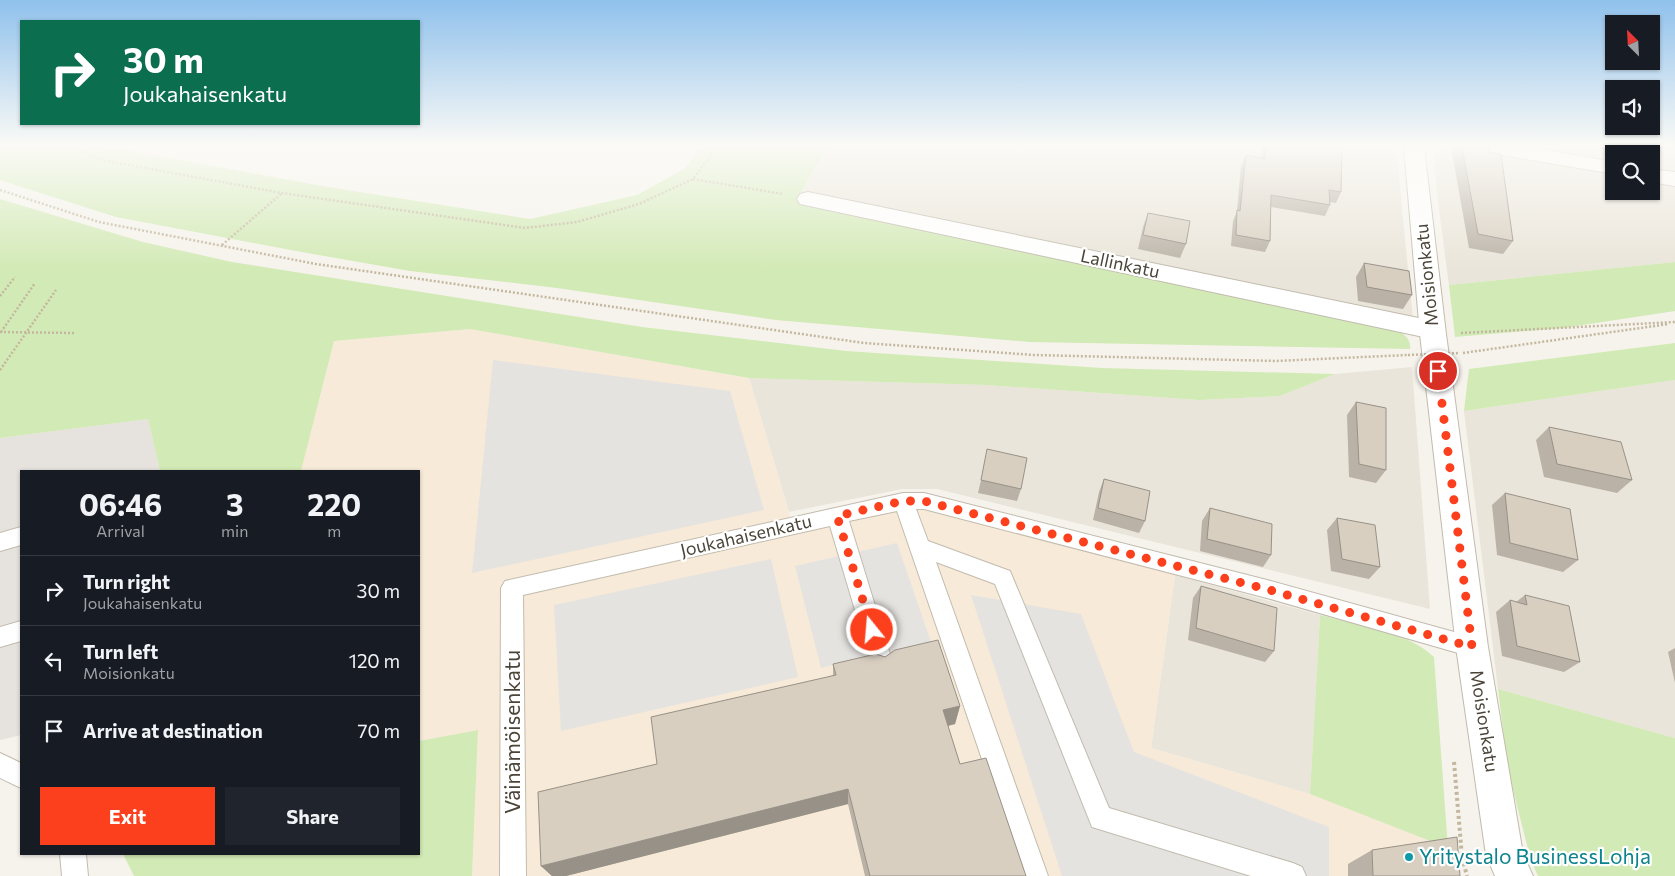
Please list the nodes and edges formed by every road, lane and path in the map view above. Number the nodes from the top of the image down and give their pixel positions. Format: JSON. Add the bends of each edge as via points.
{"nodes":[{"id":1,"x":254,"y":188,"type":"edge"},
{"id":2,"x":674,"y":188,"type":"edge"},
{"id":3,"x":744,"y":188,"type":"edge"},
{"id":4,"x":1418,"y":188,"type":"edge"},
{"id":5,"x":0,"y":190,"type":"edge"},
{"id":6,"x":282,"y":193,"type":"junction"},
{"id":7,"x":808,"y":199,"type":"joint"},
{"id":8,"x":222,"y":246,"type":"junction"},
{"id":9,"x":15,"y":277,"type":"dead end"},
{"id":10,"x":35,"y":283,"type":"dead end"},
{"id":11,"x":56,"y":290,"type":"dead end"},
{"id":12,"x":0,"y":296,"type":"edge"},
{"id":13,"x":1675,"y":323,"type":"edge"},
{"id":14,"x":0,"y":332,"type":"edge"},
{"id":15,"x":26,"y":332,"type":"junction"},
{"id":16,"x":1433,"y":332,"type":"junction"},
{"id":17,"x":74,"y":333,"type":"dead end"},
{"id":18,"x":0,"y":370,"type":"edge"},
{"id":19,"x":903,"y":501,"type":"junction"},
{"id":20,"x":837,"y":516,"type":"junction"},
{"id":21,"x":20,"y":536,"type":"edge"},
{"id":22,"x":0,"y":542,"type":"edge"},
{"id":23,"x":920,"y":547,"type":"junction"},
{"id":24,"x":512,"y":588,"type":"joint"},
{"id":25,"x":20,"y":631,"type":"edge"},
{"id":26,"x":0,"y":637,"type":"edge"},
{"id":27,"x":1472,"y":647,"type":"junction"},
{"id":28,"x":882,"y":664,"type":"edge"},
{"id":29,"x":0,"y":765,"type":"edge"},
{"id":30,"x":20,"y":775,"type":"edge"},
{"id":31,"x":73,"y":855,"type":"edge"},
{"id":32,"x":75,"y":876,"type":"edge"},
{"id":33,"x":513,"y":876,"type":"edge"},
{"id":34,"x":1035,"y":876,"type":"edge"},
{"id":35,"x":1293,"y":876,"type":"edge"},
{"id":36,"x":1514,"y":876,"type":"edge"}],
"edges":[{"from":1,"to":6,"type":"path"},
{"from":2,"to":6,"type":"path","via":[[639,204],[577,222],[525,228]]},
{"from":3,"to":7,"type":"path"},
{"from":4,"to":16,"type":"street","name":"Moisionkatu"},
{"from":5,"to":8,"type":"path","via":[[99,222]]},
{"from":6,"to":8,"type":"path"},
{"from":7,"to":16,"type":"street","name":"Lallinkatu"},
{"from":8,"to":13,"type":"path","bridge":true,"via":[[316,264],[864,343],[1034,355],[1276,361],[1460,353]]},
{"from":9,"to":12,"type":"path"},
{"from":10,"to":14,"type":"path"},
{"from":11,"to":15,"type":"path"},
{"from":13,"to":16,"type":"path"},
{"from":14,"to":15,"type":"path"},
{"from":15,"to":17,"type":"path"},
{"from":15,"to":18,"type":"path"},
{"from":16,"to":27,"type":"street","name":"Moisionkatu"},
{"from":19,"to":20,"type":"lane","name":"Joukahaisenkatu"},
{"from":19,"to":23,"type":"lane"},
{"from":19,"to":27,"type":"lane","name":"Joukahaisenkatu","via":[[943,504]]},
{"from":20,"to":24,"type":"lane","name":"Joukahaisenkatu"},
{"from":20,"to":28,"type":"lane"},
{"from":21,"to":22,"type":"lane"},
{"from":23,"to":34,"type":"lane"},
{"from":23,"to":35,"type":"lane","via":[[1003,578],[1101,818]]},
{"from":24,"to":33,"type":"lane","name":"Väinämöisenkatu"},
{"from":25,"to":26,"type":"lane"},
{"from":27,"to":36,"type":"street","name":"Moisionkatu","via":[[1505,855]]},
{"from":29,"to":30,"type":"lane"},
{"from":31,"to":32,"type":"lane"}]}
